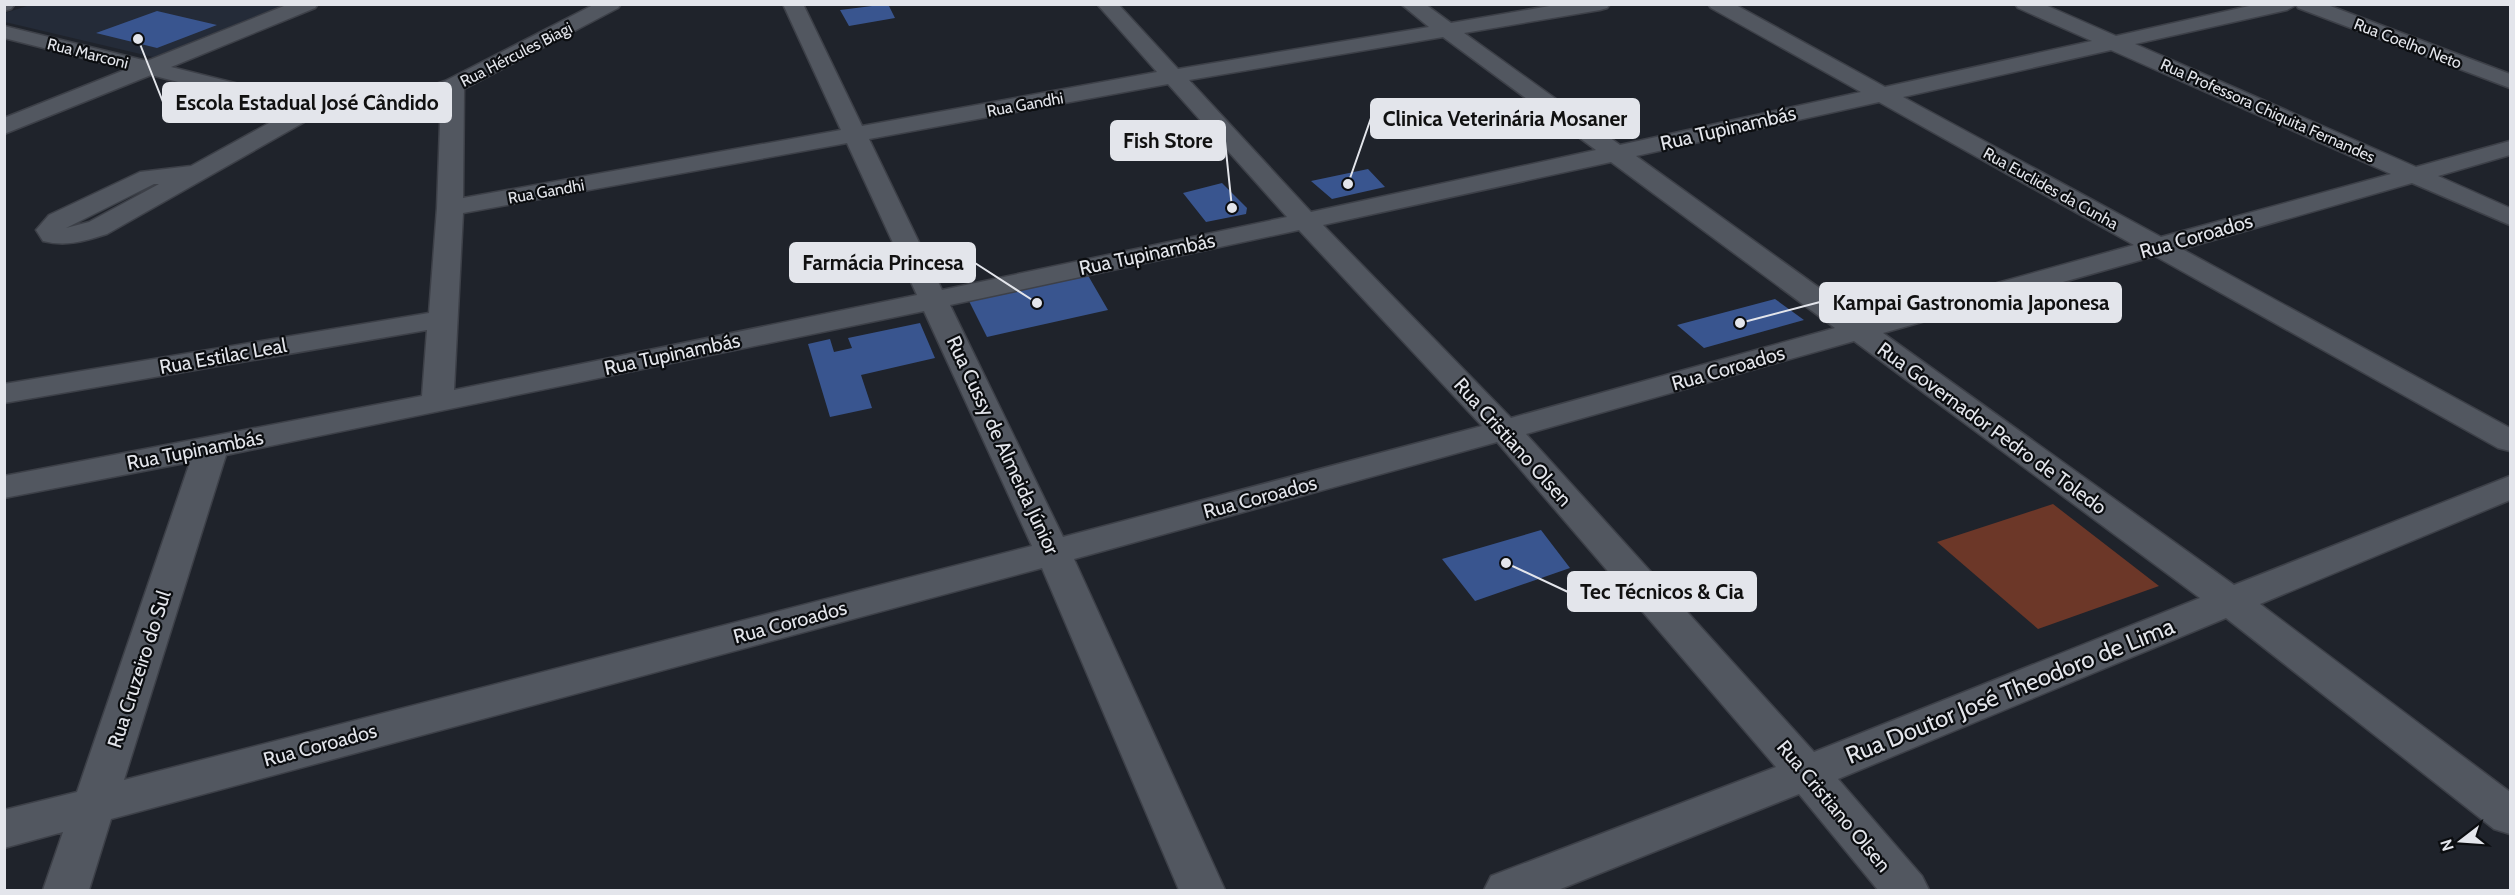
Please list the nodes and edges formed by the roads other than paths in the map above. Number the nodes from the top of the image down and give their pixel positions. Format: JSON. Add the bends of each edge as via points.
{"nodes":[{"id":1,"x":308,"y":4,"type":"edge"},
{"id":2,"x":611,"y":4,"type":"edge"},
{"id":3,"x":1107,"y":4,"type":"edge"},
{"id":4,"x":1411,"y":4,"type":"edge"},
{"id":5,"x":1600,"y":4,"type":"edge"},
{"id":6,"x":1718,"y":4,"type":"edge"},
{"id":7,"x":2025,"y":4,"type":"edge"},
{"id":8,"x":2287,"y":4,"type":"edge"},
{"id":9,"x":2305,"y":4,"type":"edge"},
{"id":10,"x":793,"y":5,"type":"edge"},
{"id":11,"x":1448,"y":31,"type":"junction"},
{"id":12,"x":4,"y":32,"type":"edge"},
{"id":13,"x":2114,"y":43,"type":"junction"},
{"id":14,"x":149,"y":68,"type":"junction"},
{"id":15,"x":1174,"y":76,"type":"junction"},
{"id":16,"x":2511,"y":81,"type":"edge"},
{"id":17,"x":453,"y":86,"type":"junction"},
{"id":18,"x":1880,"y":94,"type":"junction"},
{"id":19,"x":311,"y":109,"type":"junction"},
{"id":20,"x":4,"y":127,"type":"edge"},
{"id":21,"x":856,"y":135,"type":"junction"},
{"id":22,"x":2511,"y":148,"type":"edge"},
{"id":23,"x":1615,"y":153,"type":"junction"},
{"id":24,"x":195,"y":174,"type":"junction"},
{"id":25,"x":2416,"y":175,"type":"junction"},
{"id":26,"x":450,"y":208,"type":"junction"},
{"id":27,"x":2511,"y":217,"type":"edge"},
{"id":28,"x":1304,"y":220,"type":"junction"},
{"id":29,"x":2158,"y":247,"type":"junction"},
{"id":30,"x":934,"y":300,"type":"junction"},
{"id":31,"x":442,"y":319,"type":"junction"},
{"id":32,"x":1860,"y":331,"type":"junction"},
{"id":33,"x":4,"y":394,"type":"edge"},
{"id":34,"x":437,"y":403,"type":"junction"},
{"id":35,"x":1504,"y":430,"type":"junction"},
{"id":36,"x":2511,"y":441,"type":"edge"},
{"id":37,"x":212,"y":446,"type":"junction"},
{"id":38,"x":4,"y":487,"type":"edge"},
{"id":39,"x":2511,"y":488,"type":"edge"},
{"id":40,"x":1053,"y":553,"type":"junction"},
{"id":41,"x":2230,"y":601,"type":"junction"},
{"id":42,"x":1807,"y":773,"type":"junction"},
{"id":43,"x":95,"y":805,"type":"junction"},
{"id":44,"x":2511,"y":816,"type":"edge"},
{"id":45,"x":4,"y":829,"type":"edge"},
{"id":46,"x":66,"y":891,"type":"edge"},
{"id":47,"x":1202,"y":891,"type":"edge"},
{"id":48,"x":1507,"y":891,"type":"edge"},
{"id":49,"x":1906,"y":891,"type":"edge"}],
"edges":[{"from":1,"to":14,"type":"street"},
{"from":2,"to":17,"type":"street","name":"Rua Hércules Biagi"},
{"from":3,"to":15,"type":"street","name":"Rua Cristiano Olsen"},
{"from":4,"to":11,"type":"street","name":"Rua Governador Pedro de Toledo"},
{"from":5,"to":11,"type":"street","name":"Rua Gandhi"},
{"from":6,"to":18,"type":"street","name":"Rua Euclides da Cunha"},
{"from":7,"to":13,"type":"street","name":"Rua Professora Chiquita Fernandes"},
{"from":8,"to":13,"type":"street","name":"Rua Tupinambás"},
{"from":9,"to":16,"type":"street","name":"Rua Coelho Neto"},
{"from":10,"to":21,"type":"street","name":"Rua Cussy de Almeida Júnior"},
{"from":11,"to":15,"type":"street","name":"Rua Gandhi"},
{"from":11,"to":23,"type":"street","name":"Rua Governador Pedro de Toledo"},
{"from":12,"to":14,"type":"street","name":"Rua Marconi"},
{"from":13,"to":18,"type":"street","name":"Rua Tupinambás"},
{"from":13,"to":25,"type":"street","name":"Rua Professora Chiquita Fernandes"},
{"from":14,"to":19,"type":"street","name":"Rua Marconi"},
{"from":14,"to":20,"type":"street"},
{"from":15,"to":21,"type":"street","name":"Rua Gandhi"},
{"from":15,"to":28,"type":"street","name":"Rua Cristiano Olsen"},
{"from":17,"to":19,"type":"street","name":"Rua Marconi","via":[[394,105],[355,110]]},
{"from":17,"to":26,"type":"street"},
{"from":18,"to":23,"type":"street","name":"Rua Tupinambás"},
{"from":18,"to":29,"type":"street","name":"Rua Euclides da Cunha"},
{"from":19,"to":24,"type":"street"},
{"from":21,"to":26,"type":"street","name":"Rua Gandhi"},
{"from":21,"to":30,"type":"street","name":"Rua Cussy de Almeida Júnior"},
{"from":22,"to":25,"type":"street","name":"Rua Coroados"},
{"from":23,"to":28,"type":"street","name":"Rua Tupinambás"},
{"from":23,"to":32,"type":"street","name":"Rua Governador Pedro de Toledo"},
{"from":24,"to":24,"type":"street","via":[[98,228],[72,236],[52,235],[49,230],[58,221],[140,181]]},
{"from":25,"to":27,"type":"street","name":"Rua Professora Chiquita Fernandes"},
{"from":25,"to":29,"type":"street","name":"Rua Coroados"},
{"from":26,"to":31,"type":"street"},
{"from":28,"to":30,"type":"street","name":"Rua Tupinambás"},
{"from":28,"to":35,"type":"street","name":"Rua Cristiano Olsen"},
{"from":29,"to":32,"type":"street","name":"Rua Coroados"},
{"from":29,"to":36,"type":"street","name":"Rua Euclides da Cunha"},
{"from":30,"to":34,"type":"street","name":"Rua Tupinambás"},
{"from":30,"to":40,"type":"street","name":"Rua Cussy de Almeida Júnior"},
{"from":31,"to":33,"type":"street","name":"Rua Estilac Leal"},
{"from":31,"to":34,"type":"street"},
{"from":32,"to":35,"type":"street","name":"Rua Coroados"},
{"from":32,"to":41,"type":"street","name":"Rua Governador Pedro de Toledo"},
{"from":34,"to":37,"type":"street","name":"Rua Tupinambás"},
{"from":35,"to":40,"type":"street","name":"Rua Coroados"},
{"from":35,"to":42,"type":"street","name":"Rua Cristiano Olsen"},
{"from":37,"to":38,"type":"street","name":"Rua Tupinambás"},
{"from":37,"to":43,"type":"street","name":"Rua Cruzeiro do Sul"},
{"from":39,"to":41,"type":"street","name":"Rua Doutor José Theodoro de Lima"},
{"from":40,"to":43,"type":"street","name":"Rua Coroados"},
{"from":40,"to":47,"type":"street","name":"Rua Cussy de Almeida Júnior"},
{"from":41,"to":42,"type":"street","name":"Rua Doutor José Theodoro de Lima"},
{"from":41,"to":44,"type":"street","name":"Rua Governador Pedro de Toledo"},
{"from":42,"to":48,"type":"street","name":"Rua Doutor José Theodoro de Lima"},
{"from":42,"to":49,"type":"street","name":"Rua Cristiano Olsen"},
{"from":43,"to":45,"type":"street","name":"Rua Coroados"},
{"from":43,"to":46,"type":"street","name":"Rua Cruzeiro do Sul"}]}
